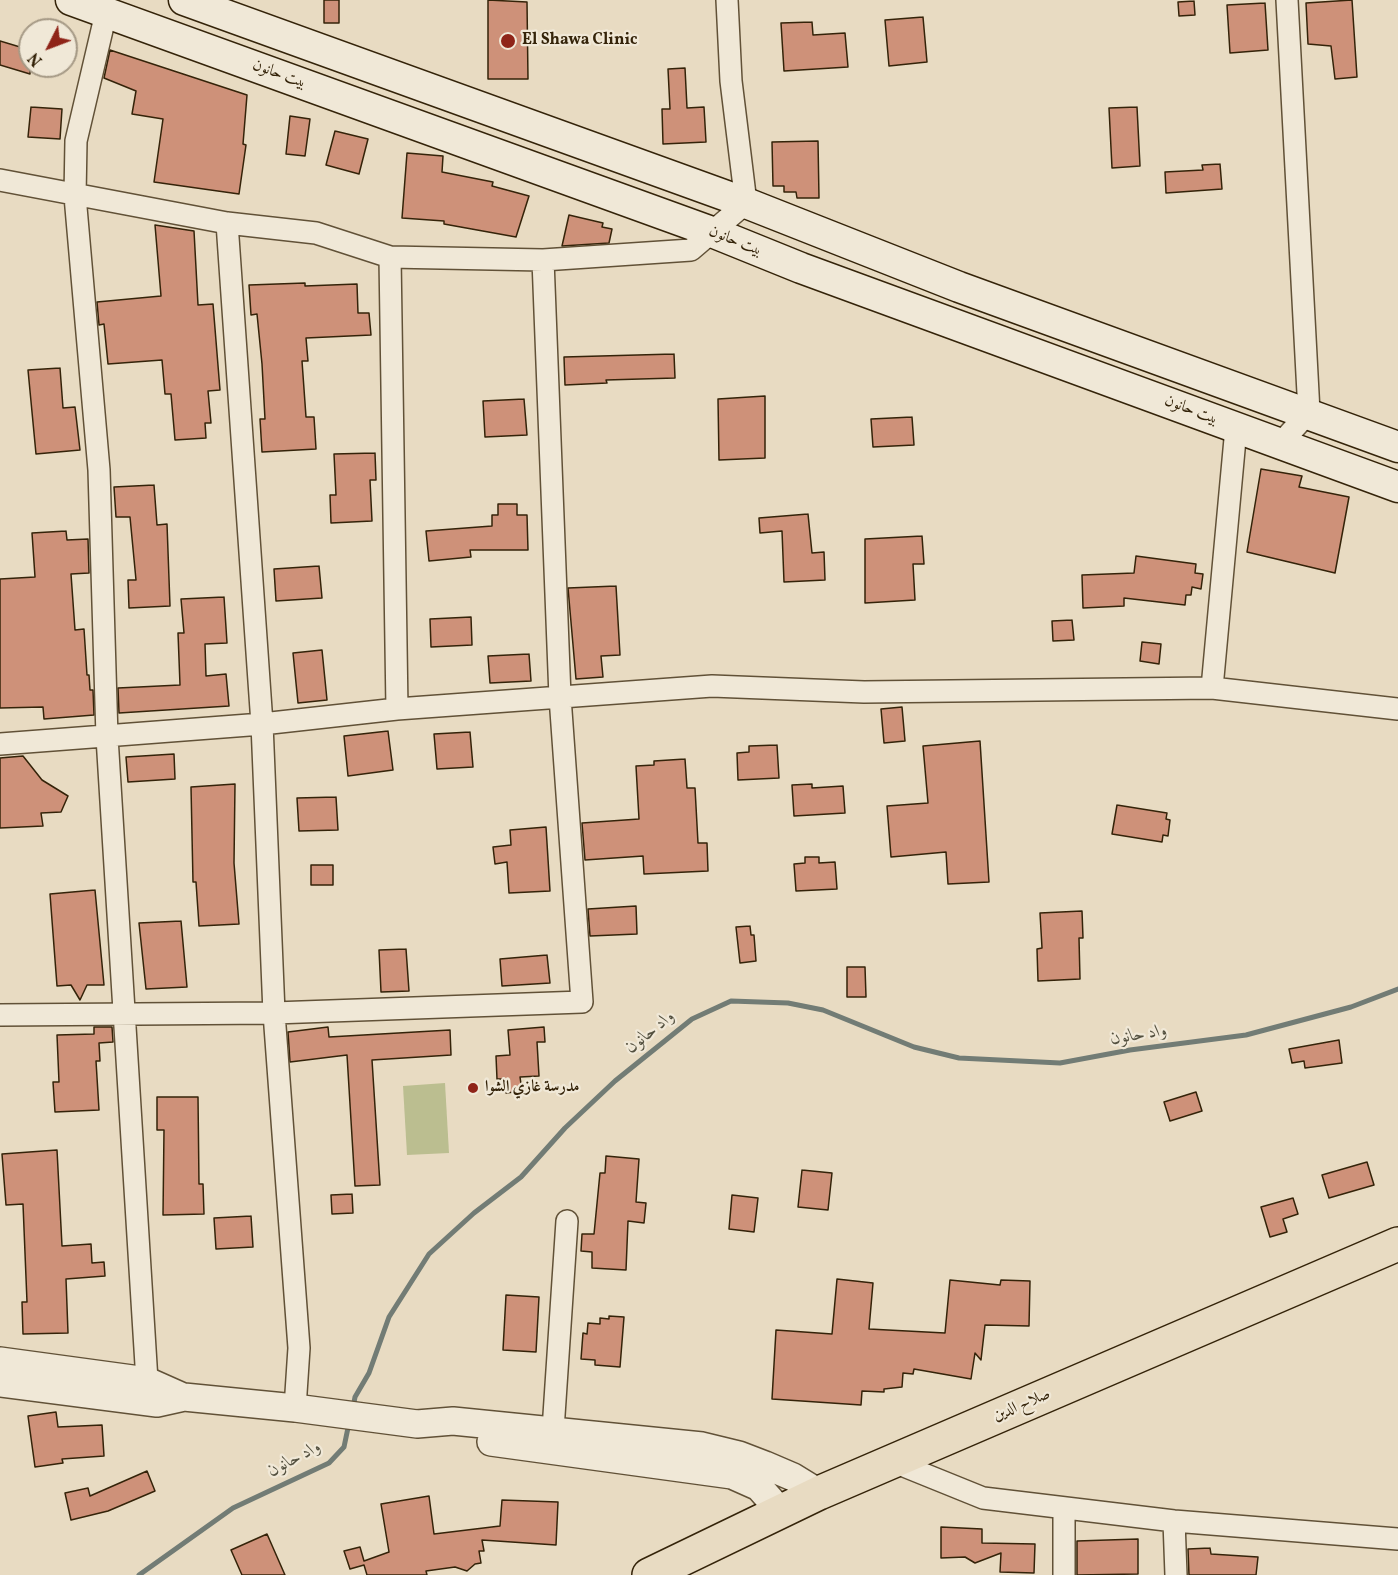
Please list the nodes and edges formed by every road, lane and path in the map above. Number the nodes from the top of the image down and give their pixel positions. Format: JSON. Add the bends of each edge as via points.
{"nodes":[{"id":1,"x":71,"y":0,"type":"edge"},
{"id":2,"x":184,"y":0,"type":"edge"},
{"id":3,"x":727,"y":0,"type":"edge"},
{"id":4,"x":1287,"y":0,"type":"edge"},
{"id":5,"x":106,"y":13,"type":"junction"},
{"id":6,"x":0,"y":180,"type":"edge"},
{"id":7,"x":75,"y":196,"type":"junction"},
{"id":8,"x":746,"y":203,"type":"junction"},
{"id":9,"x":227,"y":223,"type":"junction"},
{"id":10,"x":712,"y":232,"type":"junction"},
{"id":11,"x":390,"y":257,"type":"junction"},
{"id":12,"x":543,"y":260,"type":"junction"},
{"id":13,"x":1309,"y":412,"type":"junction"},
{"id":14,"x":1236,"y":428,"type":"junction"},
{"id":15,"x":1280,"y":444,"type":"junction"},
{"id":16,"x":1398,"y":447,"type":"edge"},
{"id":17,"x":1398,"y":487,"type":"edge"},
{"id":18,"x":1212,"y":688,"type":"junction"},
{"id":19,"x":560,"y":697,"type":"junction"},
{"id":20,"x":397,"y":709,"type":"junction"},
{"id":21,"x":1398,"y":709,"type":"edge"},
{"id":22,"x":262,"y":724,"type":"junction"},
{"id":23,"x":107,"y":738,"type":"junction"},
{"id":24,"x":0,"y":744,"type":"edge"},
{"id":25,"x":274,"y":1013,"type":"junction"},
{"id":26,"x":125,"y":1014,"type":"junction"},
{"id":27,"x":0,"y":1015,"type":"edge"},
{"id":28,"x":567,"y":1221,"type":"dead end"},
{"id":29,"x":1398,"y":1244,"type":"edge"},
{"id":30,"x":0,"y":1360,"type":"edge"},
{"id":31,"x":147,"y":1381,"type":"junction"},
{"id":32,"x":0,"y":1383,"type":"edge"},
{"id":33,"x":184,"y":1397,"type":"junction"},
{"id":34,"x":304,"y":1409,"type":"junction"},
{"id":35,"x":417,"y":1425,"type":"junction"},
{"id":36,"x":553,"y":1430,"type":"junction"},
{"id":37,"x":894,"y":1462,"type":"junction"},
{"id":38,"x":819,"y":1493,"type":"junction"},
{"id":39,"x":1064,"y":1509,"type":"junction"},
{"id":40,"x":781,"y":1512,"type":"junction"},
{"id":41,"x":1174,"y":1521,"type":"junction"},
{"id":42,"x":1398,"y":1539,"type":"edge"},
{"id":43,"x":649,"y":1575,"type":"edge"},
{"id":44,"x":1064,"y":1575,"type":"edge"},
{"id":45,"x":1176,"y":1575,"type":"edge"}],
"edges":[{"from":1,"to":5,"type":"main road","name":"بيت حانون"},
{"from":2,"to":8,"type":"main road"},
{"from":3,"to":8,"type":"street","via":[[731,81]]},
{"from":4,"to":13,"type":"street"},
{"from":5,"to":7,"type":"street","via":[[76,141]]},
{"from":5,"to":10,"type":"main road","name":"بيت حانون"},
{"from":6,"to":7,"type":"street"},
{"from":7,"to":9,"type":"street"},
{"from":7,"to":23,"type":"street","via":[[99,470]]},
{"from":8,"to":10,"type":"street"},
{"from":8,"to":13,"type":"main road","via":[[1240,392]]},
{"from":9,"to":11,"type":"street","via":[[316,232]]},
{"from":9,"to":22,"type":"street"},
{"from":10,"to":12,"type":"street","via":[[691,250]]},
{"from":10,"to":14,"type":"main road","name":"بيت حانون"},
{"from":11,"to":12,"type":"street"},
{"from":11,"to":20,"type":"street"},
{"from":12,"to":19,"type":"street"},
{"from":13,"to":15,"type":"street"},
{"from":13,"to":16,"type":"main road"},
{"from":14,"to":15,"type":"main road","name":"بيت حانون"},
{"from":14,"to":18,"type":"street"},
{"from":15,"to":17,"type":"main road","name":"بيت حانون"},
{"from":18,"to":19,"type":"street","via":[[864,692],[712,686]]},
{"from":18,"to":21,"type":"street"},
{"from":19,"to":20,"type":"street"},
{"from":19,"to":25,"type":"street","via":[[582,1002]]},
{"from":20,"to":22,"type":"street"},
{"from":22,"to":23,"type":"street"},
{"from":22,"to":25,"type":"street"},
{"from":23,"to":24,"type":"street"},
{"from":23,"to":26,"type":"street"},
{"from":25,"to":26,"type":"street"},
{"from":25,"to":34,"type":"street"},
{"from":26,"to":27,"type":"street"},
{"from":26,"to":31,"type":"street"},
{"from":28,"to":36,"type":"street"},
{"from":29,"to":37,"type":"highway","name":"صلاح الدين"},
{"from":30,"to":31,"type":"street"},
{"from":31,"to":33,"type":"street"},
{"from":32,"to":33,"type":"street","via":[[157,1403]]},
{"from":33,"to":34,"type":"street"},
{"from":34,"to":35,"type":"street"},
{"from":35,"to":36,"type":"street","via":[[453,1421]]},
{"from":35,"to":40,"type":"street","via":[[449,1436],[732,1475],[759,1487]]},
{"from":36,"to":38,"type":"street","via":[[702,1446],[739,1455],[793,1477]]},
{"from":37,"to":38,"type":"highway","name":"صلاح الدين"},
{"from":37,"to":39,"type":"street","via":[[983,1498]]},
{"from":38,"to":40,"type":"highway","name":"صلاح الدين"},
{"from":39,"to":41,"type":"street"},
{"from":39,"to":44,"type":"street"},
{"from":40,"to":43,"type":"highway","name":"صلاح الدين"},
{"from":41,"to":42,"type":"street"},
{"from":41,"to":45,"type":"street"}]}
